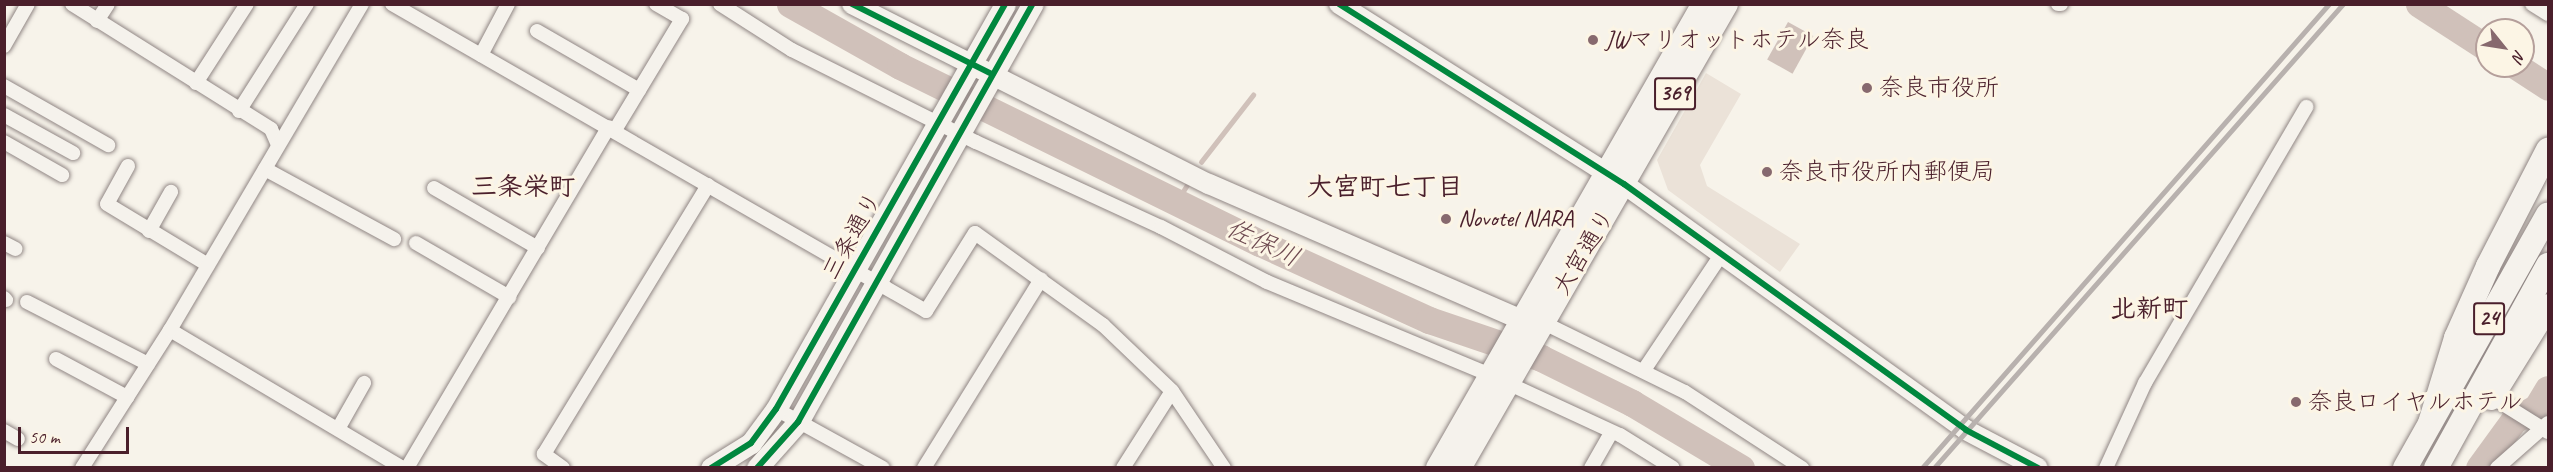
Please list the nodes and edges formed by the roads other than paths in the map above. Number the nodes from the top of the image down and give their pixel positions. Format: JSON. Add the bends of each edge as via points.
{"nodes":[{"id":1,"x":28,"y":4,"type":"edge"},
{"id":2,"x":72,"y":4,"type":"edge"},
{"id":3,"x":108,"y":4,"type":"edge"},
{"id":4,"x":248,"y":4,"type":"edge"},
{"id":5,"x":307,"y":4,"type":"edge"},
{"id":6,"x":362,"y":4,"type":"edge"},
{"id":7,"x":392,"y":4,"type":"edge"},
{"id":8,"x":508,"y":4,"type":"edge"},
{"id":9,"x":656,"y":4,"type":"edge"},
{"id":10,"x":720,"y":4,"type":"edge"},
{"id":11,"x":852,"y":4,"type":"edge"},
{"id":12,"x":1005,"y":4,"type":"edge"},
{"id":13,"x":1033,"y":4,"type":"edge"},
{"id":14,"x":1339,"y":4,"type":"edge"},
{"id":15,"x":1704,"y":4,"type":"edge"},
{"id":16,"x":1726,"y":4,"type":"edge"},
{"id":17,"x":2532,"y":4,"type":"edge"},
{"id":18,"x":411,"y":9,"type":"edge"},
{"id":19,"x":2548,"y":14,"type":"edge"},
{"id":20,"x":97,"y":21,"type":"junction"},
{"id":21,"x":537,"y":31,"type":"dead end"},
{"id":22,"x":4,"y":46,"type":"edge"},
{"id":23,"x":481,"y":55,"type":"junction"},
{"id":24,"x":970,"y":66,"type":"junction"},
{"id":25,"x":991,"y":77,"type":"junction"},
{"id":26,"x":196,"y":84,"type":"junction"},
{"id":27,"x":4,"y":86,"type":"edge"},
{"id":28,"x":639,"y":90,"type":"junction"},
{"id":29,"x":2306,"y":108,"type":"dead end"},
{"id":30,"x":239,"y":111,"type":"junction"},
{"id":31,"x":4,"y":115,"type":"edge"},
{"id":32,"x":939,"y":118,"type":"junction"},
{"id":33,"x":612,"y":129,"type":"junction"},
{"id":34,"x":961,"y":130,"type":"junction"},
{"id":35,"x":4,"y":142,"type":"edge"},
{"id":36,"x":108,"y":145,"type":"dead end"},
{"id":37,"x":278,"y":145,"type":"junction"},
{"id":38,"x":2548,"y":150,"type":"edge"},
{"id":39,"x":73,"y":153,"type":"dead end"},
{"id":40,"x":128,"y":166,"type":"dead end"},
{"id":41,"x":265,"y":169,"type":"junction"},
{"id":42,"x":62,"y":175,"type":"dead end"},
{"id":43,"x":1615,"y":178,"type":"junction"},
{"id":44,"x":708,"y":185,"type":"junction"},
{"id":45,"x":434,"y":188,"type":"dead end"},
{"id":46,"x":171,"y":192,"type":"dead end"},
{"id":47,"x":2548,"y":214,"type":"edge"},
{"id":48,"x":149,"y":231,"type":"junction"},
{"id":49,"x":394,"y":239,"type":"dead end"},
{"id":50,"x":416,"y":243,"type":"dead end"},
{"id":51,"x":538,"y":248,"type":"junction"},
{"id":52,"x":1721,"y":255,"type":"junction"},
{"id":53,"x":208,"y":265,"type":"junction"},
{"id":54,"x":2548,"y":265,"type":"edge"},
{"id":55,"x":854,"y":267,"type":"junction"},
{"id":56,"x":1041,"y":279,"type":"junction"},
{"id":57,"x":878,"y":281,"type":"junction"},
{"id":58,"x":509,"y":297,"type":"junction"},
{"id":59,"x":27,"y":302,"type":"dead end"},
{"id":60,"x":2548,"y":306,"type":"edge"},
{"id":61,"x":1530,"y":324,"type":"junction"},
{"id":62,"x":170,"y":330,"type":"junction"},
{"id":63,"x":56,"y":359,"type":"dead end"},
{"id":64,"x":148,"y":364,"type":"junction"},
{"id":65,"x":1644,"y":370,"type":"junction"},
{"id":66,"x":1500,"y":377,"type":"junction"},
{"id":67,"x":363,"y":383,"type":"dead end"},
{"id":68,"x":1172,"y":391,"type":"junction"},
{"id":69,"x":127,"y":397,"type":"junction"},
{"id":70,"x":2492,"y":397,"type":"junction"},
{"id":71,"x":776,"y":409,"type":"junction"},
{"id":72,"x":798,"y":422,"type":"junction"},
{"id":73,"x":2430,"y":423,"type":"junction"},
{"id":74,"x":2547,"y":428,"type":"edge"},
{"id":75,"x":338,"y":429,"type":"junction"},
{"id":76,"x":4,"y":431,"type":"edge"},
{"id":77,"x":1611,"y":433,"type":"junction"},
{"id":78,"x":18,"y":439,"type":"dead end"},
{"id":79,"x":82,"y":468,"type":"edge"},
{"id":80,"x":402,"y":468,"type":"edge"},
{"id":81,"x":407,"y":468,"type":"edge"},
{"id":82,"x":563,"y":468,"type":"edge"},
{"id":83,"x":711,"y":468,"type":"edge"},
{"id":84,"x":756,"y":468,"type":"edge"},
{"id":85,"x":883,"y":468,"type":"edge"},
{"id":86,"x":924,"y":468,"type":"edge"},
{"id":87,"x":1123,"y":468,"type":"edge"},
{"id":88,"x":1224,"y":468,"type":"edge"},
{"id":89,"x":1438,"y":468,"type":"edge"},
{"id":90,"x":1459,"y":468,"type":"edge"},
{"id":91,"x":1591,"y":468,"type":"edge"},
{"id":92,"x":1673,"y":468,"type":"edge"},
{"id":93,"x":1802,"y":468,"type":"edge"},
{"id":94,"x":2038,"y":468,"type":"edge"},
{"id":95,"x":2106,"y":468,"type":"edge"},
{"id":96,"x":2405,"y":468,"type":"edge"},
{"id":97,"x":2436,"y":468,"type":"edge"},
{"id":98,"x":2444,"y":468,"type":"edge"},
{"id":99,"x":2497,"y":468,"type":"edge"}],
"edges":[{"from":1,"to":22,"type":"street"},
{"from":2,"to":20,"type":"street"},
{"from":3,"to":20,"type":"street"},
{"from":4,"to":26,"type":"street"},
{"from":5,"to":30,"type":"street"},
{"from":6,"to":37,"type":"street"},
{"from":7,"to":18,"type":"street"},
{"from":8,"to":23,"type":"street"},
{"from":9,"to":28,"type":"street","via":[[682,19]]},
{"from":10,"to":32,"type":"street","via":[[792,50]]},
{"from":11,"to":24,"type":"street"},
{"from":12,"to":24,"type":"main road","name":"三条通り"},
{"from":13,"to":25,"type":"main road","name":"三条通り"},
{"from":14,"to":43,"type":"street"},
{"from":15,"to":43,"type":"highway","name":"大宮通り","number":"369"},
{"from":16,"to":43,"type":"highway","name":"大宮通り","number":"369"},
{"from":17,"to":19,"type":"street"},
{"from":18,"to":23,"type":"street"},
{"from":20,"to":26,"type":"street"},
{"from":21,"to":28,"type":"street"},
{"from":23,"to":33,"type":"street"},
{"from":24,"to":25,"type":"street"},
{"from":24,"to":32,"type":"main road","name":"三条通り"},
{"from":25,"to":34,"type":"main road","name":"三条通り"},
{"from":25,"to":61,"type":"street","via":[[1209,184]]},
{"from":26,"to":30,"type":"street"},
{"from":27,"to":36,"type":"street"},
{"from":28,"to":33,"type":"street"},
{"from":29,"to":95,"type":"street","via":[[2145,383]]},
{"from":30,"to":37,"type":"street","via":[[271,129]]},
{"from":31,"to":39,"type":"street"},
{"from":32,"to":34,"type":"street"},
{"from":32,"to":55,"type":"main road","name":"三条通り"},
{"from":33,"to":44,"type":"street"},
{"from":33,"to":51,"type":"street"},
{"from":34,"to":57,"type":"main road","name":"三条通り"},
{"from":34,"to":66,"type":"street","via":[[1268,282]]},
{"from":35,"to":42,"type":"street"},
{"from":37,"to":41,"type":"street"},
{"from":38,"to":73,"type":"highway","via":[[2456,338]]},
{"from":40,"to":48,"type":"street","via":[[107,204]]},
{"from":41,"to":49,"type":"street"},
{"from":41,"to":53,"type":"street"},
{"from":43,"to":52,"type":"street"},
{"from":43,"to":61,"type":"highway","name":"大宮通り","number":"369"},
{"from":44,"to":55,"type":"street"},
{"from":44,"to":82,"type":"street","via":[[544,454]]},
{"from":45,"to":51,"type":"street"},
{"from":46,"to":48,"type":"street"},
{"from":47,"to":73,"type":"highway","number":"24"},
{"from":48,"to":53,"type":"street"},
{"from":50,"to":58,"type":"street"},
{"from":51,"to":58,"type":"street"},
{"from":52,"to":65,"type":"street"},
{"from":52,"to":94,"type":"street","via":[[1966,430]]},
{"from":53,"to":62,"type":"street"},
{"from":54,"to":97,"type":"highway","number":"24"},
{"from":55,"to":57,"type":"street"},
{"from":55,"to":71,"type":"main road","name":"三条通り"},
{"from":56,"to":57,"type":"street","via":[[975,233],[926,310]]},
{"from":56,"to":68,"type":"street","via":[[1103,325]]},
{"from":56,"to":86,"type":"street"},
{"from":57,"to":72,"type":"main road","name":"三条通り"},
{"from":58,"to":81,"type":"street"},
{"from":59,"to":64,"type":"street"},
{"from":60,"to":70,"type":"highway"},
{"from":61,"to":65,"type":"street"},
{"from":61,"to":66,"type":"highway","name":"大宮通り","number":"369"},
{"from":62,"to":64,"type":"street"},
{"from":62,"to":75,"type":"street"},
{"from":63,"to":69,"type":"street"},
{"from":64,"to":69,"type":"street"},
{"from":65,"to":93,"type":"street"},
{"from":66,"to":77,"type":"street"},
{"from":66,"to":89,"type":"highway","name":"大宮通り","number":"369"},
{"from":66,"to":90,"type":"highway","name":"大宮通り","number":"369"},
{"from":67,"to":75,"type":"street"},
{"from":68,"to":87,"type":"street"},
{"from":68,"to":88,"type":"street"},
{"from":69,"to":79,"type":"street"},
{"from":70,"to":74,"type":"street"},
{"from":70,"to":98,"type":"highway"},
{"from":71,"to":72,"type":"street"},
{"from":71,"to":83,"type":"main road","name":"三条通り","via":[[751,443]]},
{"from":72,"to":84,"type":"main road","name":"三条通り"},
{"from":72,"to":85,"type":"street","via":[[816,427]]},
{"from":73,"to":96,"type":"highway","number":"24"},
{"from":74,"to":99,"type":"street"},
{"from":75,"to":80,"type":"street"},
{"from":76,"to":78,"type":"street"},
{"from":77,"to":91,"type":"street"},
{"from":77,"to":92,"type":"street"}]}
